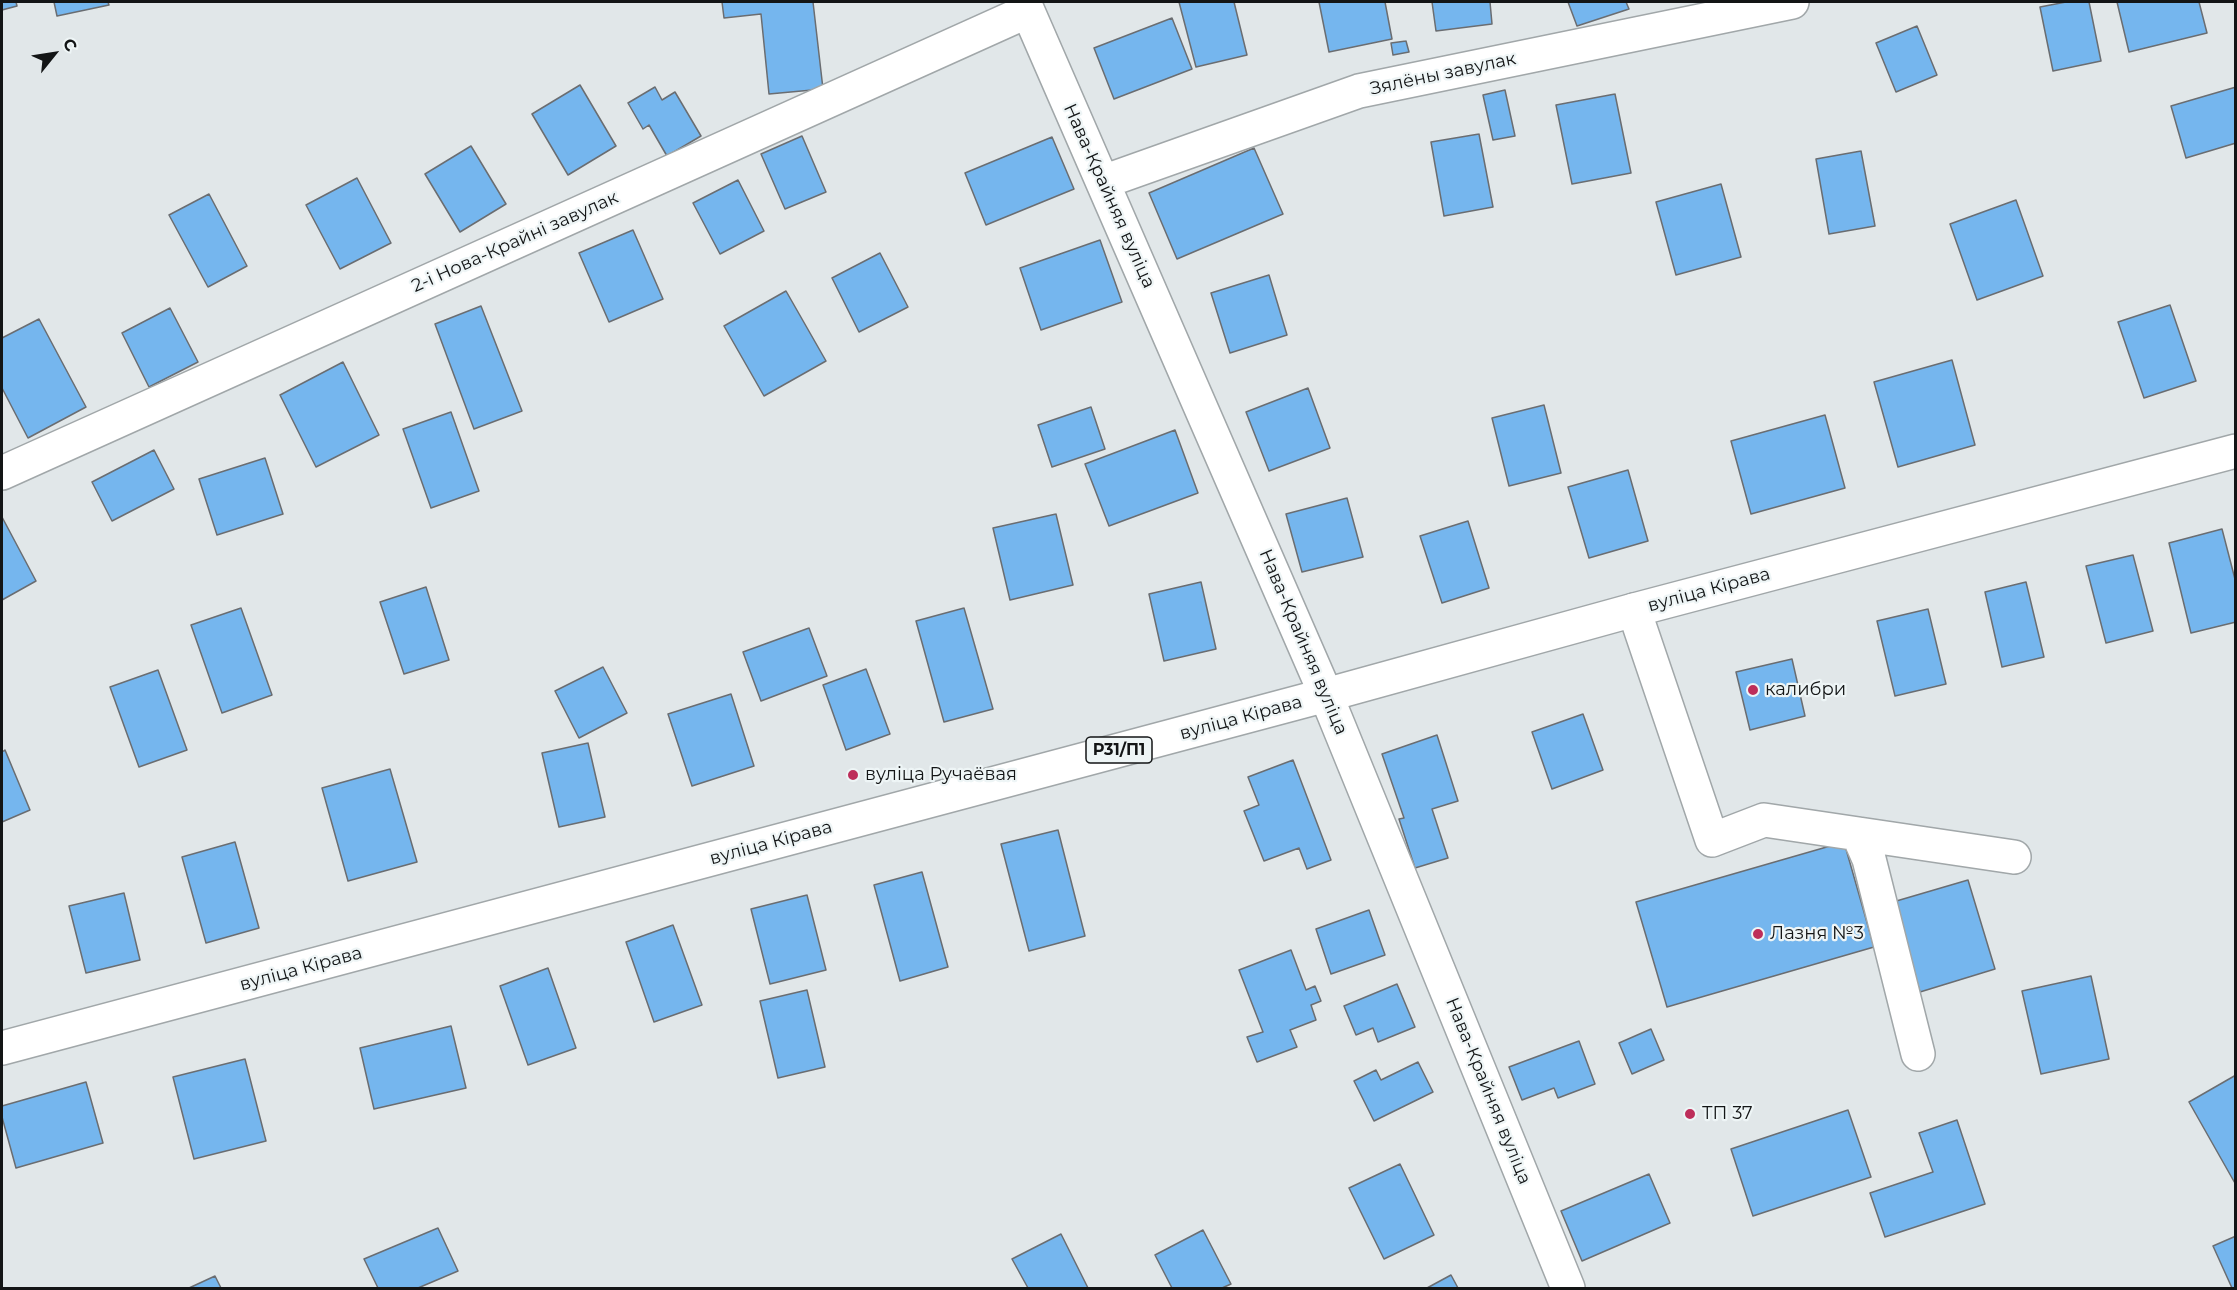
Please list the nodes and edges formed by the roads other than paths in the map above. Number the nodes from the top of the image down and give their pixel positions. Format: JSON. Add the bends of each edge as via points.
{"nodes":[{"id":1,"x":1792,"y":2,"type":"edge"},
{"id":2,"x":1026,"y":6,"type":"edge"},
{"id":3,"x":1103,"y":182,"type":"junction"},
{"id":4,"x":2235,"y":451,"type":"edge"},
{"id":5,"x":2,"y":472,"type":"edge"},
{"id":6,"x":1634,"y":610,"type":"junction"},
{"id":7,"x":1326,"y":695,"type":"junction"},
{"id":8,"x":1858,"y":834,"type":"junction"},
{"id":9,"x":2014,"y":857,"type":"dead end"},
{"id":10,"x":2,"y":1047,"type":"edge"},
{"id":11,"x":1918,"y":1054,"type":"dead end"},
{"id":12,"x":1569,"y":1288,"type":"edge"}],
"edges":[{"from":1,"to":3,"type":"street","name":"Зялёны завулак","via":[[1359,91]]},
{"from":2,"to":3,"type":"street","name":"Нава-Крайняя вуліца"},
{"from":2,"to":5,"type":"street","name":"2-і Нова-Крайні завулак"},
{"from":3,"to":7,"type":"street","name":"Нава-Крайняя вуліца"},
{"from":4,"to":6,"type":"street","name":"вуліца Кірава","number":"Р31/П1"},
{"from":6,"to":7,"type":"street","name":"вуліца Кірава","number":"Р31/П1"},
{"from":6,"to":8,"type":"street","via":[[1712,840],[1764,820]]},
{"from":7,"to":10,"type":"street","name":"вуліца Кірава","number":"Р31/П1"},
{"from":7,"to":12,"type":"street","name":"Нава-Крайняя вуліца"},
{"from":8,"to":9,"type":"street"},
{"from":8,"to":11,"type":"street","via":[[1869,860]]}]}
